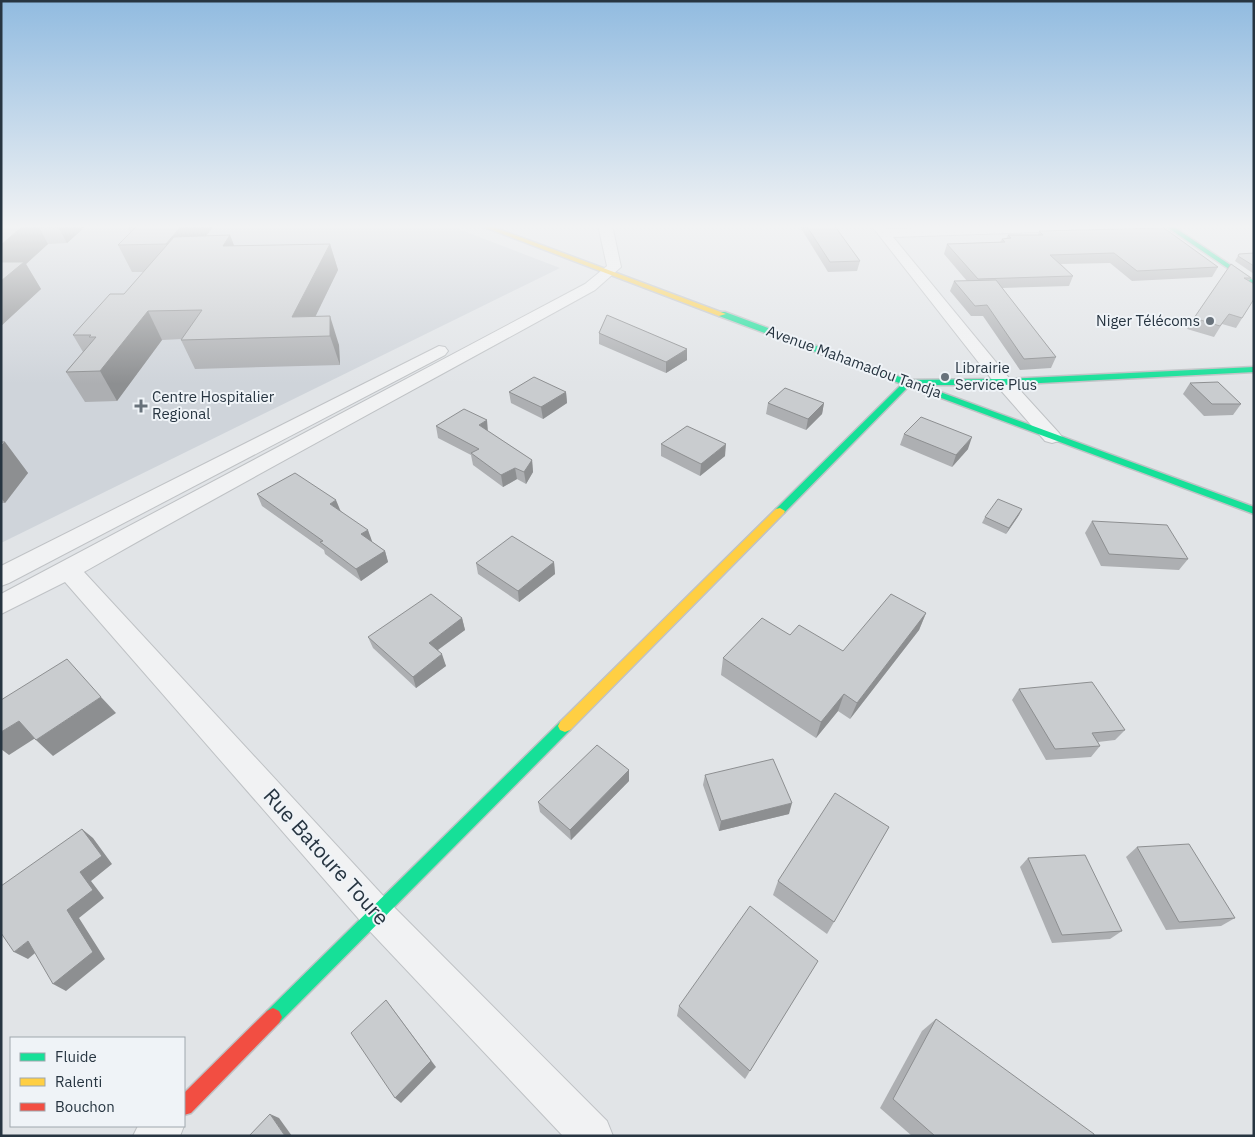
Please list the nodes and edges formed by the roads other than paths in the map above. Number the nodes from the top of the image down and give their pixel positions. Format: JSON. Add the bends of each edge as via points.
{"nodes":[{"id":1,"x":597,"y":278,"type":"edge"},
{"id":2,"x":635,"y":278,"type":"edge"},
{"id":3,"x":919,"y":278,"type":"edge"},
{"id":4,"x":482,"y":337,"type":"junction"},
{"id":5,"x":1254,"y":370,"type":"edge"},
{"id":6,"x":909,"y":382,"type":"junction"},
{"id":7,"x":1003,"y":382,"type":"junction"},
{"id":8,"x":1052,"y":437,"type":"junction"},
{"id":9,"x":1254,"y":511,"type":"edge"},
{"id":10,"x":68,"y":570,"type":"junction"},
{"id":11,"x":1,"y":578,"type":"edge"},
{"id":12,"x":1,"y":605,"type":"edge"},
{"id":13,"x":376,"y":913,"type":"junction"},
{"id":14,"x":185,"y":1105,"type":"edge"},
{"id":15,"x":163,"y":1127,"type":"edge"},
{"id":16,"x":154,"y":1136,"type":"edge"},
{"id":17,"x":592,"y":1136,"type":"edge"}],
"edges":[{"from":1,"to":4,"type":"street","via":[[590,287]]},
{"from":2,"to":6,"type":"main road","name":"Avenue Mahamadou Tandja"},
{"from":3,"to":7,"type":"street"},
{"from":4,"to":10,"type":"street","via":[[342,422],[246,470]]},
{"from":4,"to":11,"type":"street"},
{"from":5,"to":7,"type":"main road"},
{"from":6,"to":7,"type":"main road"},
{"from":6,"to":8,"type":"main road","name":"Avenue Mahamadou Tandja"},
{"from":6,"to":13,"type":"main road"},
{"from":7,"to":8,"type":"street"},
{"from":8,"to":9,"type":"main road","name":"Avenue Mahamadou Tandja"},
{"from":10,"to":12,"type":"street"},
{"from":10,"to":13,"type":"street","name":"Rue Batoure Toure"},
{"from":13,"to":14,"type":"main road"},
{"from":13,"to":17,"type":"street","name":"Rue Batoure Toure"},
{"from":15,"to":16,"type":"street"}]}
